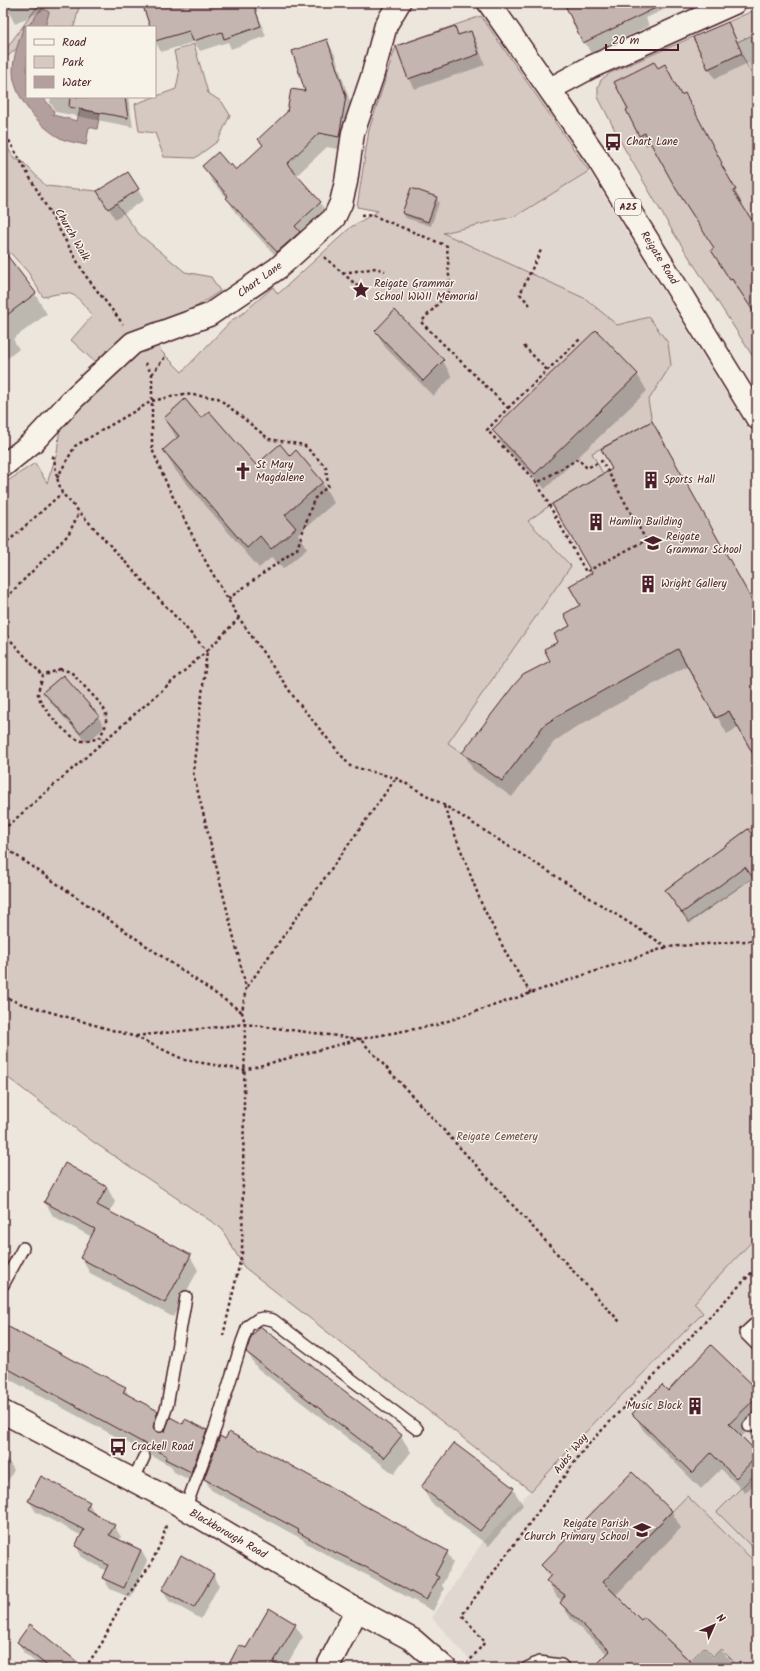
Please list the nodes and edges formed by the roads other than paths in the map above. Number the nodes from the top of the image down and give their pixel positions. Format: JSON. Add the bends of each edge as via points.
{"nodes":[{"id":1,"x":399,"y":3,"type":"edge"},
{"id":2,"x":489,"y":3,"type":"edge"},
{"id":3,"x":734,"y":3,"type":"edge"},
{"id":4,"x":550,"y":89,"type":"junction"},
{"id":5,"x":757,"y":418,"type":"edge"},
{"id":6,"x":3,"y":466,"type":"edge"},
{"id":7,"x":23,"y":1248,"type":"dead end"},
{"id":8,"x":3,"y":1285,"type":"edge"},
{"id":9,"x":186,"y":1297,"type":"dead end"},
{"id":10,"x":757,"y":1322,"type":"edge"},
{"id":11,"x":757,"y":1345,"type":"edge"},
{"id":12,"x":3,"y":1412,"type":"edge"},
{"id":13,"x":160,"y":1426,"type":"dead end"},
{"id":14,"x":417,"y":1428,"type":"dead end"},
{"id":15,"x":144,"y":1457,"type":"dead end"},
{"id":16,"x":133,"y":1481,"type":"junction"},
{"id":17,"x":178,"y":1505,"type":"junction"},
{"id":18,"x":357,"y":1610,"type":"junction"},
{"id":19,"x":327,"y":1668,"type":"edge"},
{"id":20,"x":445,"y":1668,"type":"edge"},
{"id":21,"x":527,"y":1668,"type":"edge"},
{"id":22,"x":564,"y":1668,"type":"edge"}],
"edges":[{"from":1,"to":6,"type":"main road","name":"Chart Lane","via":[[386,25],[354,133],[342,196],[334,218],[278,268],[210,315],[133,343],[74,398],[33,442]]},
{"from":2,"to":4,"type":"main road","name":"Reigate Road","number":"A25"},
{"from":3,"to":4,"type":"main road","via":[[591,67]]},
{"from":4,"to":5,"type":"main road","name":"Reigate Road","number":"A25","via":[[596,156]]},
{"from":7,"to":8,"type":"lane"},
{"from":9,"to":13,"type":"lane"},
{"from":10,"to":11,"type":"lane","via":[[746,1333]]},
{"from":12,"to":16,"type":"main road","name":"Blackborough Road"},
{"from":14,"to":17,"type":"lane","via":[[273,1320],[258,1319],[248,1326],[216,1426]]},
{"from":15,"to":16,"type":"lane"},
{"from":16,"to":17,"type":"main road","name":"Blackborough Road"},
{"from":17,"to":18,"type":"main road","name":"Blackborough Road"},
{"from":18,"to":19,"type":"main road"},
{"from":18,"to":20,"type":"main road","name":"Blackborough Road","via":[[413,1640]]},
{"from":21,"to":22,"type":"lane","via":[[539,1662],[562,1665]]}]}
